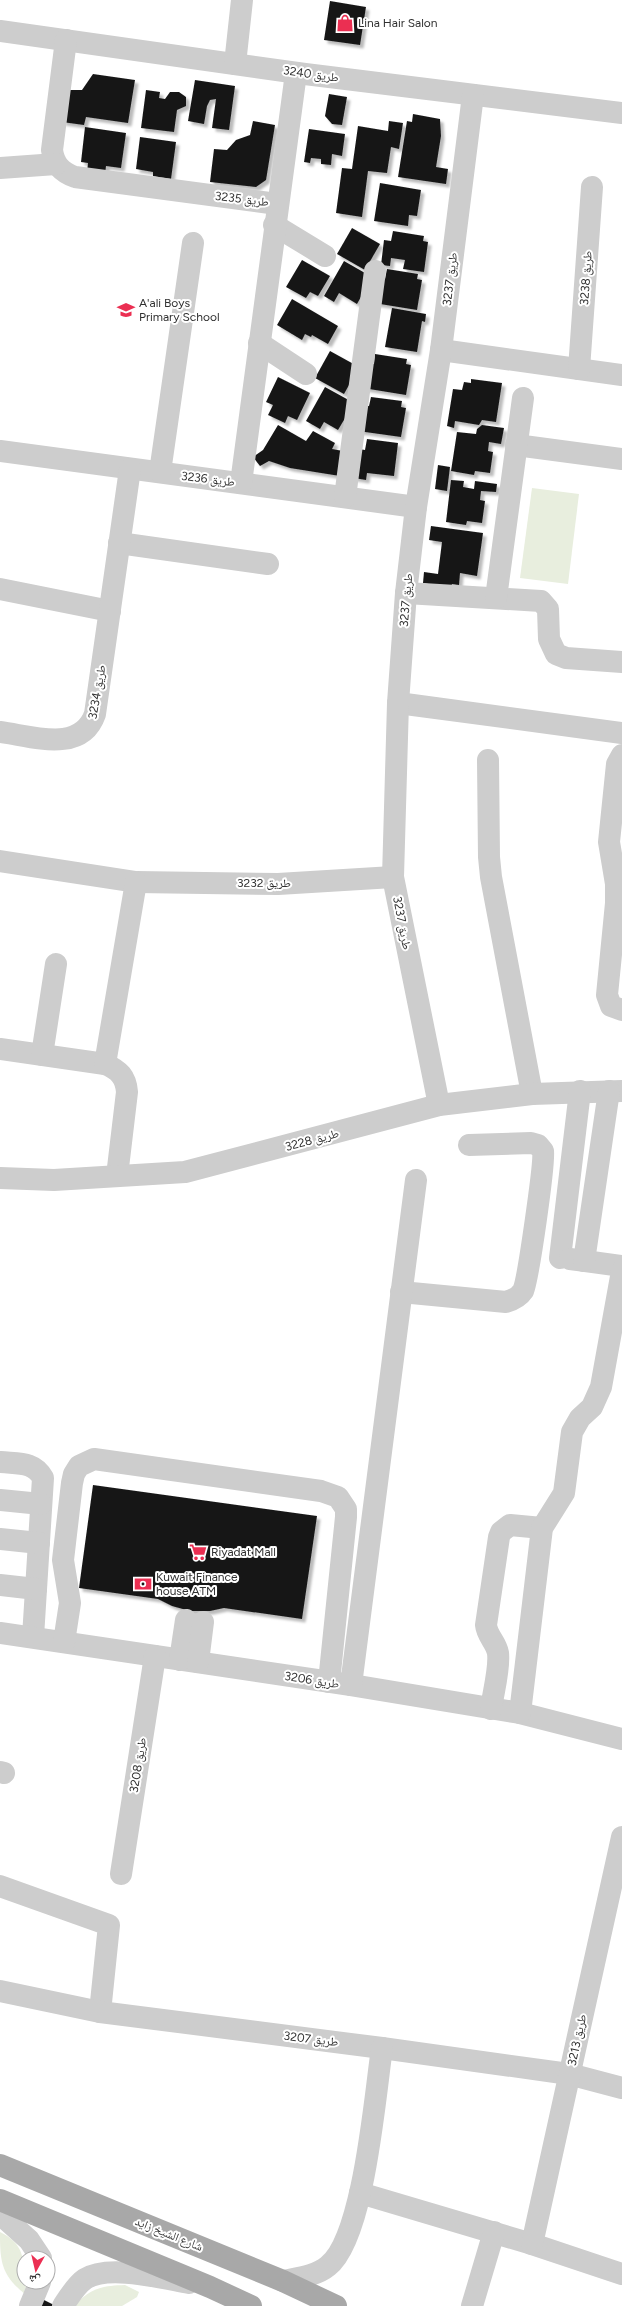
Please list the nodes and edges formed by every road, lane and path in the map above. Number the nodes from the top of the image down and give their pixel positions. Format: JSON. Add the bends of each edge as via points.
{"nodes":[{"id":1,"x":242,"y":0,"type":"edge"},
{"id":2,"x":0,"y":31,"type":"edge"},
{"id":3,"x":66,"y":40,"type":"junction"},
{"id":4,"x":235,"y":64,"type":"junction"},
{"id":5,"x":296,"y":73,"type":"junction"},
{"id":6,"x":473,"y":95,"type":"junction"},
{"id":7,"x":622,"y":113,"type":"edge"},
{"id":8,"x":56,"y":164,"type":"junction"},
{"id":9,"x":0,"y":168,"type":"edge"},
{"id":10,"x":592,"y":187,"type":"dead end"},
{"id":11,"x":277,"y":204,"type":"junction"},
{"id":12,"x":274,"y":225,"type":"junction"},
{"id":13,"x":193,"y":243,"type":"dead end"},
{"id":14,"x":325,"y":256,"type":"dead end"},
{"id":15,"x":375,"y":271,"type":"dead end"},
{"id":16,"x":259,"y":343,"type":"junction"},
{"id":17,"x":441,"y":350,"type":"junction"},
{"id":18,"x":579,"y":369,"type":"junction"},
{"id":19,"x":306,"y":374,"type":"dead end"},
{"id":20,"x":622,"y":375,"type":"edge"},
{"id":21,"x":523,"y":398,"type":"dead end"},
{"id":22,"x":516,"y":445,"type":"junction"},
{"id":23,"x":0,"y":451,"type":"edge"},
{"id":24,"x":622,"y":459,"type":"edge"},
{"id":25,"x":130,"y":468,"type":"junction"},
{"id":26,"x":160,"y":472,"type":"junction"},
{"id":27,"x":241,"y":483,"type":"junction"},
{"id":28,"x":345,"y":497,"type":"junction"},
{"id":29,"x":416,"y":507,"type":"junction"},
{"id":30,"x":119,"y":543,"type":"junction"},
{"id":31,"x":268,"y":564,"type":"dead end"},
{"id":32,"x":0,"y":589,"type":"edge"},
{"id":33,"x":406,"y":593,"type":"junction"},
{"id":34,"x":496,"y":598,"type":"junction"},
{"id":35,"x":110,"y":610,"type":"junction"},
{"id":36,"x":622,"y":662,"type":"edge"},
{"id":37,"x":398,"y":703,"type":"junction"},
{"id":38,"x":0,"y":732,"type":"edge"},
{"id":39,"x":622,"y":733,"type":"edge"},
{"id":40,"x":622,"y":755,"type":"edge"},
{"id":41,"x":488,"y":760,"type":"dead end"},
{"id":42,"x":0,"y":861,"type":"edge"},
{"id":43,"x":393,"y":877,"type":"junction"},
{"id":44,"x":136,"y":882,"type":"junction"},
{"id":45,"x":56,"y":964,"type":"dead end"},
{"id":46,"x":622,"y":1010,"type":"edge"},
{"id":47,"x":0,"y":1049,"type":"edge"},
{"id":48,"x":42,"y":1055,"type":"junction"},
{"id":49,"x":105,"y":1064,"type":"junction"},
{"id":50,"x":580,"y":1091,"type":"junction"},
{"id":51,"x":615,"y":1091,"type":"edge"},
{"id":52,"x":532,"y":1094,"type":"junction"},
{"id":53,"x":439,"y":1105,"type":"junction"},
{"id":54,"x":469,"y":1145,"type":"dead end"},
{"id":55,"x":117,"y":1176,"type":"junction"},
{"id":56,"x":0,"y":1178,"type":"edge"},
{"id":57,"x":416,"y":1180,"type":"dead end"},
{"id":58,"x":530,"y":1254,"type":"junction"},
{"id":59,"x":560,"y":1258,"type":"junction"},
{"id":60,"x":584,"y":1261,"type":"junction"},
{"id":61,"x":622,"y":1266,"type":"edge"},
{"id":62,"x":621,"y":1284,"type":"edge"},
{"id":63,"x":401,"y":1292,"type":"junction"},
{"id":64,"x":616,"y":1339,"type":"edge"},
{"id":65,"x":0,"y":1462,"type":"edge"},
{"id":66,"x":0,"y":1500,"type":"edge"},
{"id":67,"x":41,"y":1504,"type":"junction"},
{"id":68,"x":542,"y":1528,"type":"junction"},
{"id":69,"x":0,"y":1539,"type":"edge"},
{"id":70,"x":39,"y":1543,"type":"junction"},
{"id":71,"x":0,"y":1585,"type":"edge"},
{"id":72,"x":36,"y":1589,"type":"junction"},
{"id":73,"x":195,"y":1621,"type":"dead end"},
{"id":74,"x":0,"y":1633,"type":"edge"},
{"id":75,"x":33,"y":1638,"type":"junction"},
{"id":76,"x":64,"y":1642,"type":"junction"},
{"id":77,"x":155,"y":1656,"type":"junction"},
{"id":78,"x":189,"y":1661,"type":"junction"},
{"id":79,"x":329,"y":1682,"type":"junction"},
{"id":80,"x":351,"y":1685,"type":"junction"},
{"id":81,"x":490,"y":1709,"type":"junction"},
{"id":82,"x":520,"y":1713,"type":"junction"},
{"id":83,"x":622,"y":1739,"type":"edge"},
{"id":84,"x":622,"y":1836,"type":"edge"},
{"id":85,"x":121,"y":1874,"type":"dead end"},
{"id":86,"x":0,"y":1886,"type":"edge"},
{"id":87,"x":0,"y":1991,"type":"edge"},
{"id":88,"x":100,"y":2012,"type":"junction"},
{"id":89,"x":382,"y":2048,"type":"junction"},
{"id":90,"x":569,"y":2074,"type":"junction"},
{"id":91,"x":622,"y":2088,"type":"edge"},
{"id":92,"x":0,"y":2165,"type":"edge"},
{"id":93,"x":360,"y":2193,"type":"junction"},
{"id":94,"x":0,"y":2200,"type":"edge"},
{"id":95,"x":0,"y":2214,"type":"edge"},
{"id":96,"x":494,"y":2232,"type":"junction"},
{"id":97,"x":532,"y":2244,"type":"junction"},
{"id":98,"x":36,"y":2250,"type":"edge"},
{"id":99,"x":622,"y":2274,"type":"edge"},
{"id":100,"x":283,"y":2281,"type":"junction"},
{"id":101,"x":210,"y":2287,"type":"junction"},
{"id":102,"x":37,"y":2290,"type":"edge"},
{"id":103,"x":30,"y":2306,"type":"edge"},
{"id":104,"x":63,"y":2306,"type":"edge"},
{"id":105,"x":251,"y":2306,"type":"edge"},
{"id":106,"x":336,"y":2306,"type":"edge"},
{"id":107,"x":472,"y":2306,"type":"edge"}],
"edges":[{"from":1,"to":4,"type":"street"},
{"from":2,"to":3,"type":"street","name":"طريق 3240"},
{"from":3,"to":4,"type":"street","name":"طريق 3240"},
{"from":3,"to":8,"type":"street","via":[[52,150]]},
{"from":4,"to":5,"type":"street","name":"طريق 3240"},
{"from":5,"to":6,"type":"street","name":"طريق 3240"},
{"from":5,"to":11,"type":"street"},
{"from":6,"to":7,"type":"street","name":"طريق 3240"},
{"from":6,"to":17,"type":"street","name":"طريق 3237"},
{"from":8,"to":9,"type":"street"},
{"from":8,"to":11,"type":"street","name":"طريق 3235","via":[[61,170],[75,177]]},
{"from":10,"to":18,"type":"street","name":"طريق 3238"},
{"from":11,"to":12,"type":"street","name":"طريق 3235"},
{"from":12,"to":14,"type":"street"},
{"from":12,"to":16,"type":"street","name":"طريق 3235"},
{"from":13,"to":26,"type":"street"},
{"from":15,"to":28,"type":"street"},
{"from":16,"to":19,"type":"street"},
{"from":16,"to":27,"type":"street","name":"طريق 3235"},
{"from":17,"to":18,"type":"street"},
{"from":17,"to":29,"type":"street","name":"طريق 3237"},
{"from":18,"to":20,"type":"street"},
{"from":21,"to":22,"type":"street"},
{"from":22,"to":24,"type":"street"},
{"from":22,"to":34,"type":"street"},
{"from":23,"to":25,"type":"street","name":"طريق 3236"},
{"from":25,"to":26,"type":"street","name":"طريق 3236"},
{"from":25,"to":30,"type":"street","name":"طريق 3234"},
{"from":26,"to":27,"type":"street","name":"طريق 3236"},
{"from":27,"to":28,"type":"street","name":"طريق 3236"},
{"from":28,"to":29,"type":"street","name":"طريق 3236"},
{"from":29,"to":33,"type":"street","name":"طريق 3237"},
{"from":30,"to":31,"type":"street"},
{"from":30,"to":35,"type":"street","name":"طريق 3234"},
{"from":32,"to":35,"type":"street"},
{"from":33,"to":34,"type":"street"},
{"from":33,"to":37,"type":"street","name":"طريق 3237"},
{"from":34,"to":36,"type":"street","via":[[544,603],[548,609],[550,644],[556,654]]},
{"from":35,"to":38,"type":"street","name":"طريق 3234","via":[[95,714],[87,730],[64,740]]},
{"from":37,"to":39,"type":"street"},
{"from":37,"to":43,"type":"street","name":"طريق 3237"},
{"from":40,"to":46,"type":"street","via":[[617,764],[609,842],[616,884],[616,903],[607,995],[611,1006]]},
{"from":41,"to":52,"type":"street","via":[[489,857]]},
{"from":42,"to":44,"type":"street","name":"طريق 3232"},
{"from":43,"to":44,"type":"street","name":"طريق 3232","via":[[278,884]]},
{"from":43,"to":53,"type":"street","name":"طريق 3237"},
{"from":44,"to":49,"type":"street"},
{"from":45,"to":48,"type":"street"},
{"from":47,"to":48,"type":"street"},
{"from":48,"to":49,"type":"street"},
{"from":49,"to":55,"type":"street","via":[[122,1074],[127,1088]]},
{"from":50,"to":51,"type":"street","name":"طريق 3228"},
{"from":50,"to":52,"type":"street","name":"طريق 3228"},
{"from":50,"to":59,"type":"street"},
{"from":51,"to":60,"type":"street"},
{"from":52,"to":53,"type":"street","name":"طريق 3228"},
{"from":53,"to":55,"type":"street","name":"طريق 3228","via":[[184,1172]]},
{"from":54,"to":58,"type":"street","via":[[531,1142],[541,1148],[544,1155]]},
{"from":55,"to":56,"type":"street","name":"طريق 3228","via":[[54,1180]]},
{"from":57,"to":63,"type":"street"},
{"from":58,"to":59,"type":"street"},
{"from":58,"to":63,"type":"street","via":[[524,1287],[512,1301]]},
{"from":59,"to":60,"type":"street"},
{"from":60,"to":61,"type":"street"},
{"from":62,"to":64,"type":"street"},
{"from":63,"to":80,"type":"street"},
{"from":64,"to":68,"type":"street","via":[[597,1398],[572,1432],[564,1493]]},
{"from":65,"to":67,"type":"street","via":[[29,1466],[38,1470],[43,1478]]},
{"from":66,"to":67,"type":"street"},
{"from":67,"to":70,"type":"street"},
{"from":68,"to":81,"type":"street","via":[[510,1525],[499,1537],[486,1625],[496,1645],[498,1659]]},
{"from":68,"to":82,"type":"street"},
{"from":69,"to":70,"type":"street"},
{"from":70,"to":72,"type":"street"},
{"from":71,"to":72,"type":"street"},
{"from":72,"to":75,"type":"street"},
{"from":73,"to":78,"type":"street"},
{"from":74,"to":75,"type":"street","name":"طريق 3206"},
{"from":75,"to":76,"type":"street","name":"طريق 3206"},
{"from":76,"to":77,"type":"street","name":"طريق 3206"},
{"from":76,"to":79,"type":"street","via":[[70,1603],[63,1560],[74,1474],[85,1462],[94,1459],[321,1491],[338,1497],[346,1509]]},
{"from":77,"to":78,"type":"street","name":"طريق 3206"},
{"from":77,"to":85,"type":"street","name":"طريق 3208"},
{"from":78,"to":79,"type":"street","name":"طريق 3206"},
{"from":79,"to":80,"type":"street","name":"طريق 3206"},
{"from":80,"to":81,"type":"street","name":"طريق 3206"},
{"from":81,"to":82,"type":"street","name":"طريق 3206"},
{"from":82,"to":83,"type":"street","name":"طريق 3206"},
{"from":84,"to":90,"type":"street","name":"طريق 3213"},
{"from":86,"to":88,"type":"street","via":[[109,1925]]},
{"from":87,"to":88,"type":"street","name":"طريق 3207"},
{"from":88,"to":89,"type":"street","name":"طريق 3207"},
{"from":89,"to":90,"type":"street","name":"طريق 3207"},
{"from":89,"to":93,"type":"street"},
{"from":90,"to":91,"type":"street","name":"طريق 3207"},
{"from":90,"to":97,"type":"street","name":"طريق 3213"},
{"from":92,"to":100,"type":"main road","name":"شارع الشيخ زايد"},
{"from":93,"to":96,"type":"street"},
{"from":93,"to":100,"type":"street","via":[[344,2247],[328,2266],[303,2277]]},
{"from":94,"to":101,"type":"main road"},
{"from":95,"to":98,"type":"street","via":[[29,2240]]},
{"from":96,"to":97,"type":"street"},
{"from":96,"to":107,"type":"street"},
{"from":97,"to":99,"type":"street"},
{"from":100,"to":106,"type":"main road","name":"شارع الشيخ زايد"},
{"from":101,"to":104,"type":"street","via":[[143,2275],[110,2272],[94,2274],[83,2280]]},
{"from":101,"to":105,"type":"main road"},
{"from":102,"to":103,"type":"street"}]}
